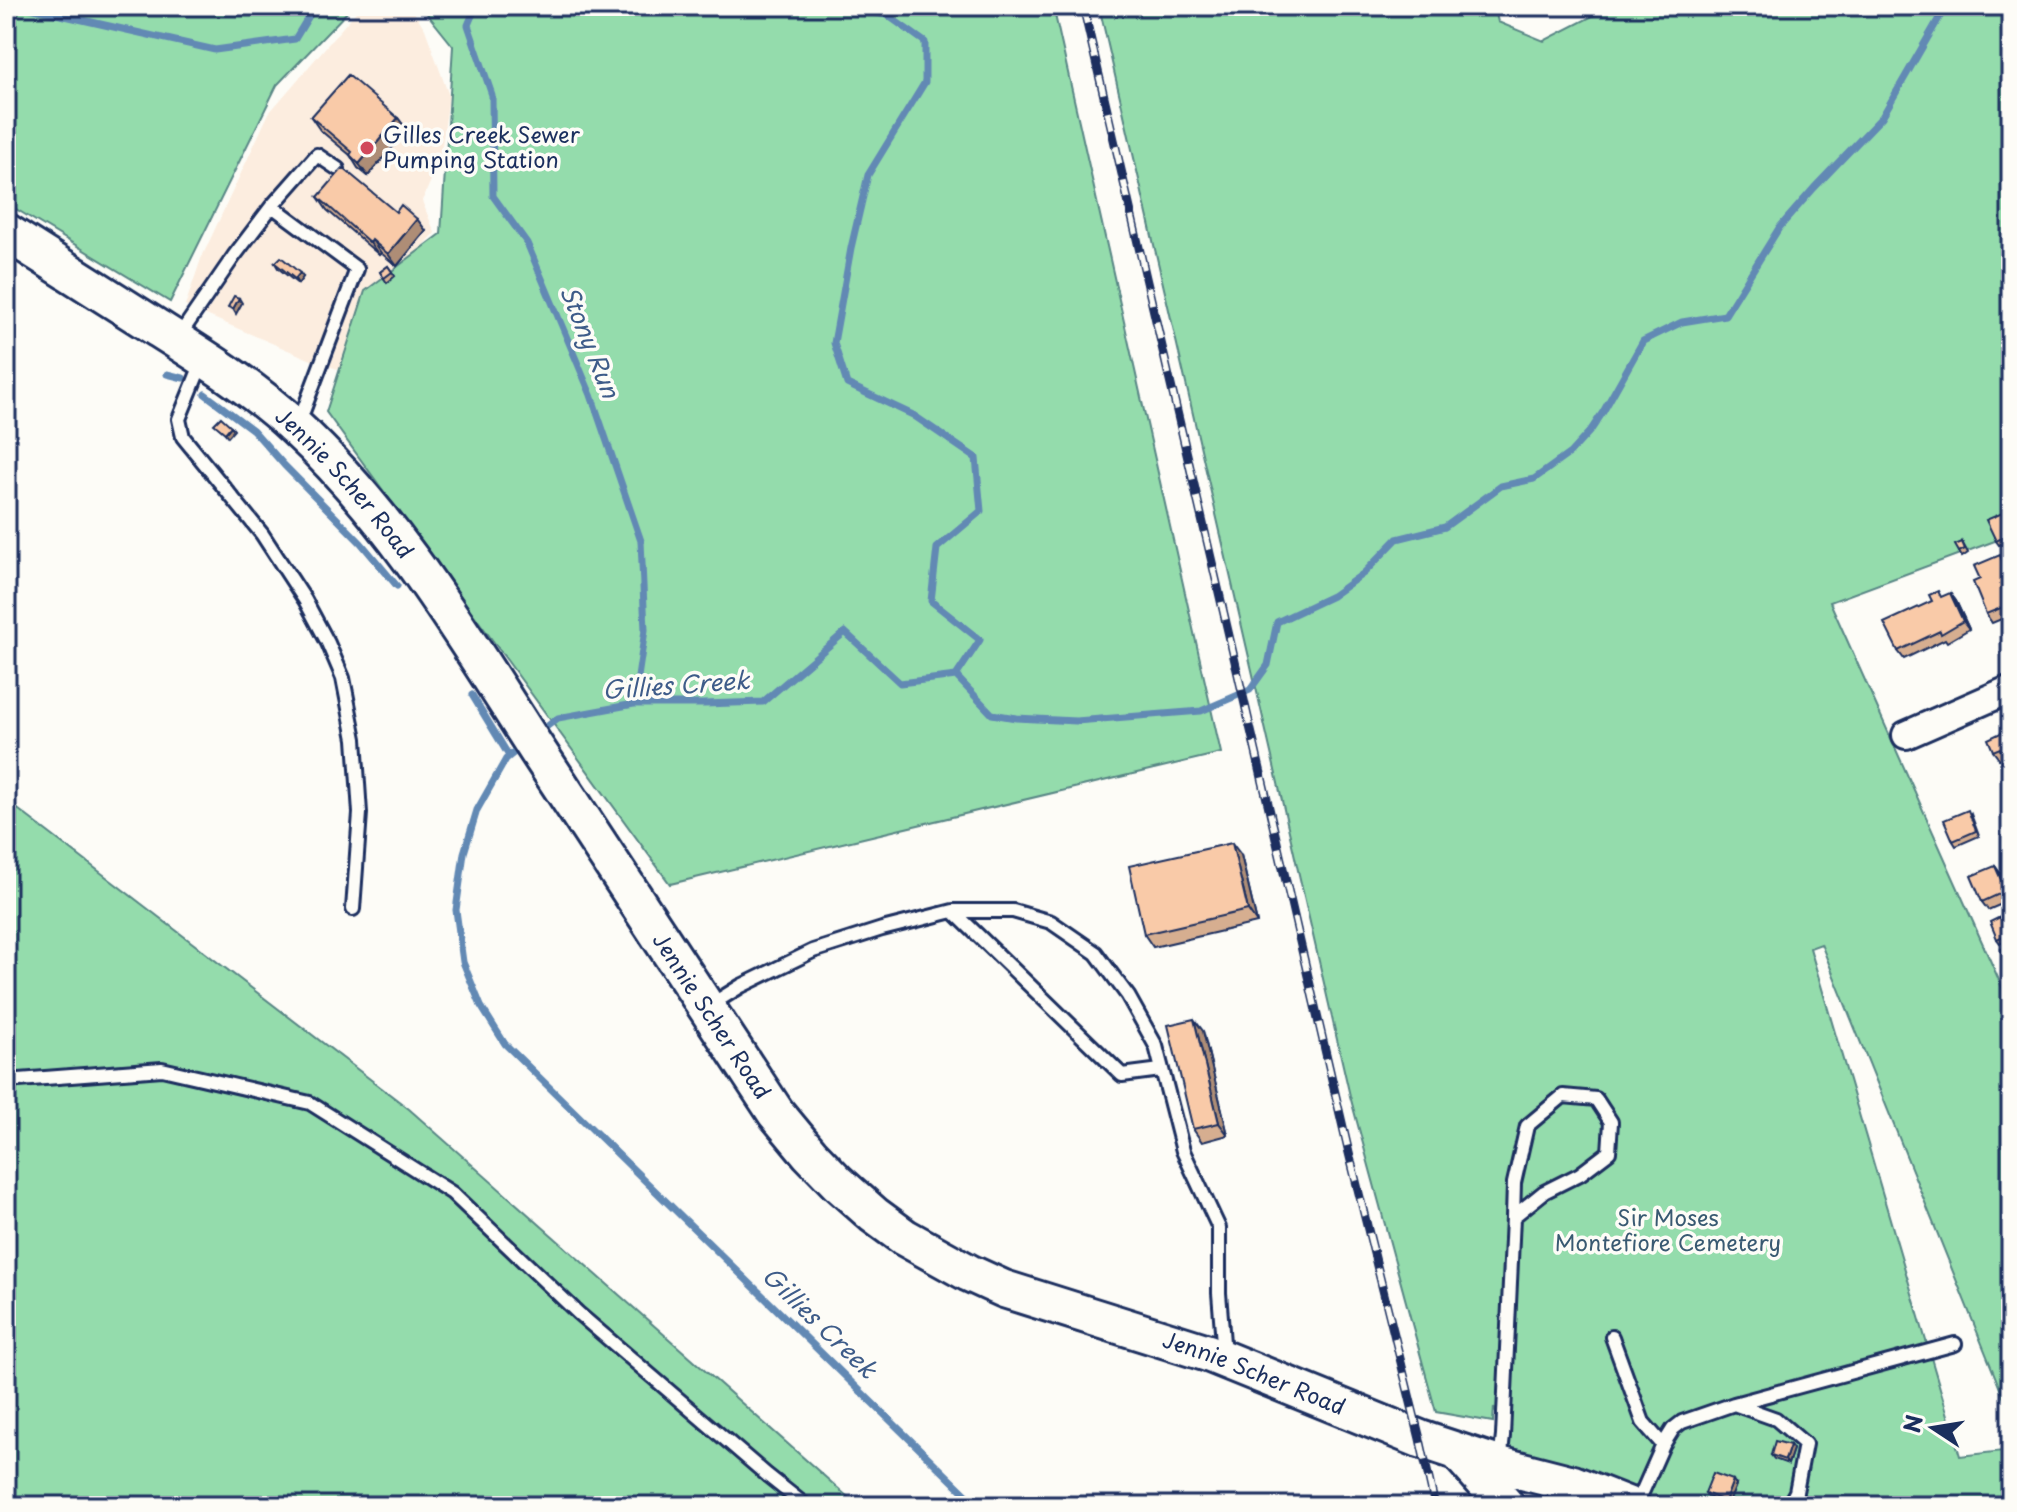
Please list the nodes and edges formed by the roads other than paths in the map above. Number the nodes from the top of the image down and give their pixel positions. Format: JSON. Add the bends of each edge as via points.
{"nodes":[{"id":1,"x":338,"y":169,"type":"edge"},
{"id":2,"x":272,"y":206,"type":"junction"},
{"id":3,"x":6,"y":232,"type":"edge"},
{"id":4,"x":190,"y":349,"type":"junction"},
{"id":5,"x":297,"y":428,"type":"junction"},
{"id":6,"x":2011,"y":689,"type":"edge"},
{"id":7,"x":1906,"y":735,"type":"dead end"},
{"id":8,"x":353,"y":909,"type":"dead end"},
{"id":9,"x":953,"y":911,"type":"junction"},
{"id":10,"x":706,"y":1008,"type":"junction"},
{"id":11,"x":1161,"y":1070,"type":"junction"},
{"id":12,"x":6,"y":1081,"type":"edge"},
{"id":13,"x":1513,"y":1217,"type":"junction"},
{"id":14,"x":1612,"y":1337,"type":"dead end"},
{"id":15,"x":1955,"y":1344,"type":"dead end"},
{"id":16,"x":1224,"y":1359,"type":"junction"},
{"id":17,"x":1734,"y":1404,"type":"junction"},
{"id":18,"x":1663,"y":1445,"type":"junction"},
{"id":19,"x":1458,"y":1452,"type":"junction"},
{"id":20,"x":1499,"y":1465,"type":"junction"},
{"id":21,"x":806,"y":1506,"type":"edge"},
{"id":22,"x":1506,"y":1506,"type":"edge"},
{"id":23,"x":1629,"y":1506,"type":"edge"},
{"id":24,"x":1636,"y":1506,"type":"edge"},
{"id":25,"x":1788,"y":1506,"type":"edge"}],
"edges":[{"from":1,"to":2,"type":"lane","via":[[317,155]]},
{"from":2,"to":4,"type":"lane","via":[[234,256]]},
{"from":2,"to":5,"type":"lane","via":[[357,269]]},
{"from":3,"to":4,"type":"street","name":"Jennie Scher Road"},
{"from":4,"to":5,"type":"street","name":"Jennie Scher Road"},
{"from":4,"to":8,"type":"lane","via":[[179,419],[183,437],[262,534],[305,600],[343,678],[355,739],[360,813]]},
{"from":5,"to":10,"type":"street","name":"Jennie Scher Road","via":[[380,518],[422,575]]},
{"from":6,"to":7,"type":"street"},
{"from":9,"to":10,"type":"lane","via":[[813,951]]},
{"from":9,"to":11,"type":"lane","via":[[1122,1075]]},
{"from":9,"to":11,"type":"lane","via":[[1013,911],[1051,922],[1096,953],[1156,1046]]},
{"from":10,"to":16,"type":"street","name":"Jennie Scher Road","via":[[810,1154],[904,1237],[1004,1289]]},
{"from":11,"to":16,"type":"lane","via":[[1183,1151],[1219,1228]]},
{"from":12,"to":21,"type":"lane","via":[[162,1069],[310,1103],[452,1193],[578,1313]]},
{"from":13,"to":13,"type":"lane","via":[[1514,1183],[1527,1126],[1563,1096],[1596,1099],[1611,1122],[1609,1152]]},
{"from":13,"to":20,"type":"lane"},
{"from":14,"to":18,"type":"lane","via":[[1643,1422]]},
{"from":15,"to":17,"type":"lane"},
{"from":16,"to":19,"type":"street","name":"Jennie Scher Road"},
{"from":17,"to":18,"type":"lane","via":[[1682,1422]]},
{"from":17,"to":25,"type":"lane","via":[[1776,1419],[1805,1444],[1796,1492]]},
{"from":18,"to":24,"type":"lane"},
{"from":19,"to":20,"type":"street","name":"Jennie Scher Road"},
{"from":19,"to":22,"type":"street"},
{"from":20,"to":23,"type":"street","name":"Jennie Scher Road","via":[[1573,1484]]}]}
